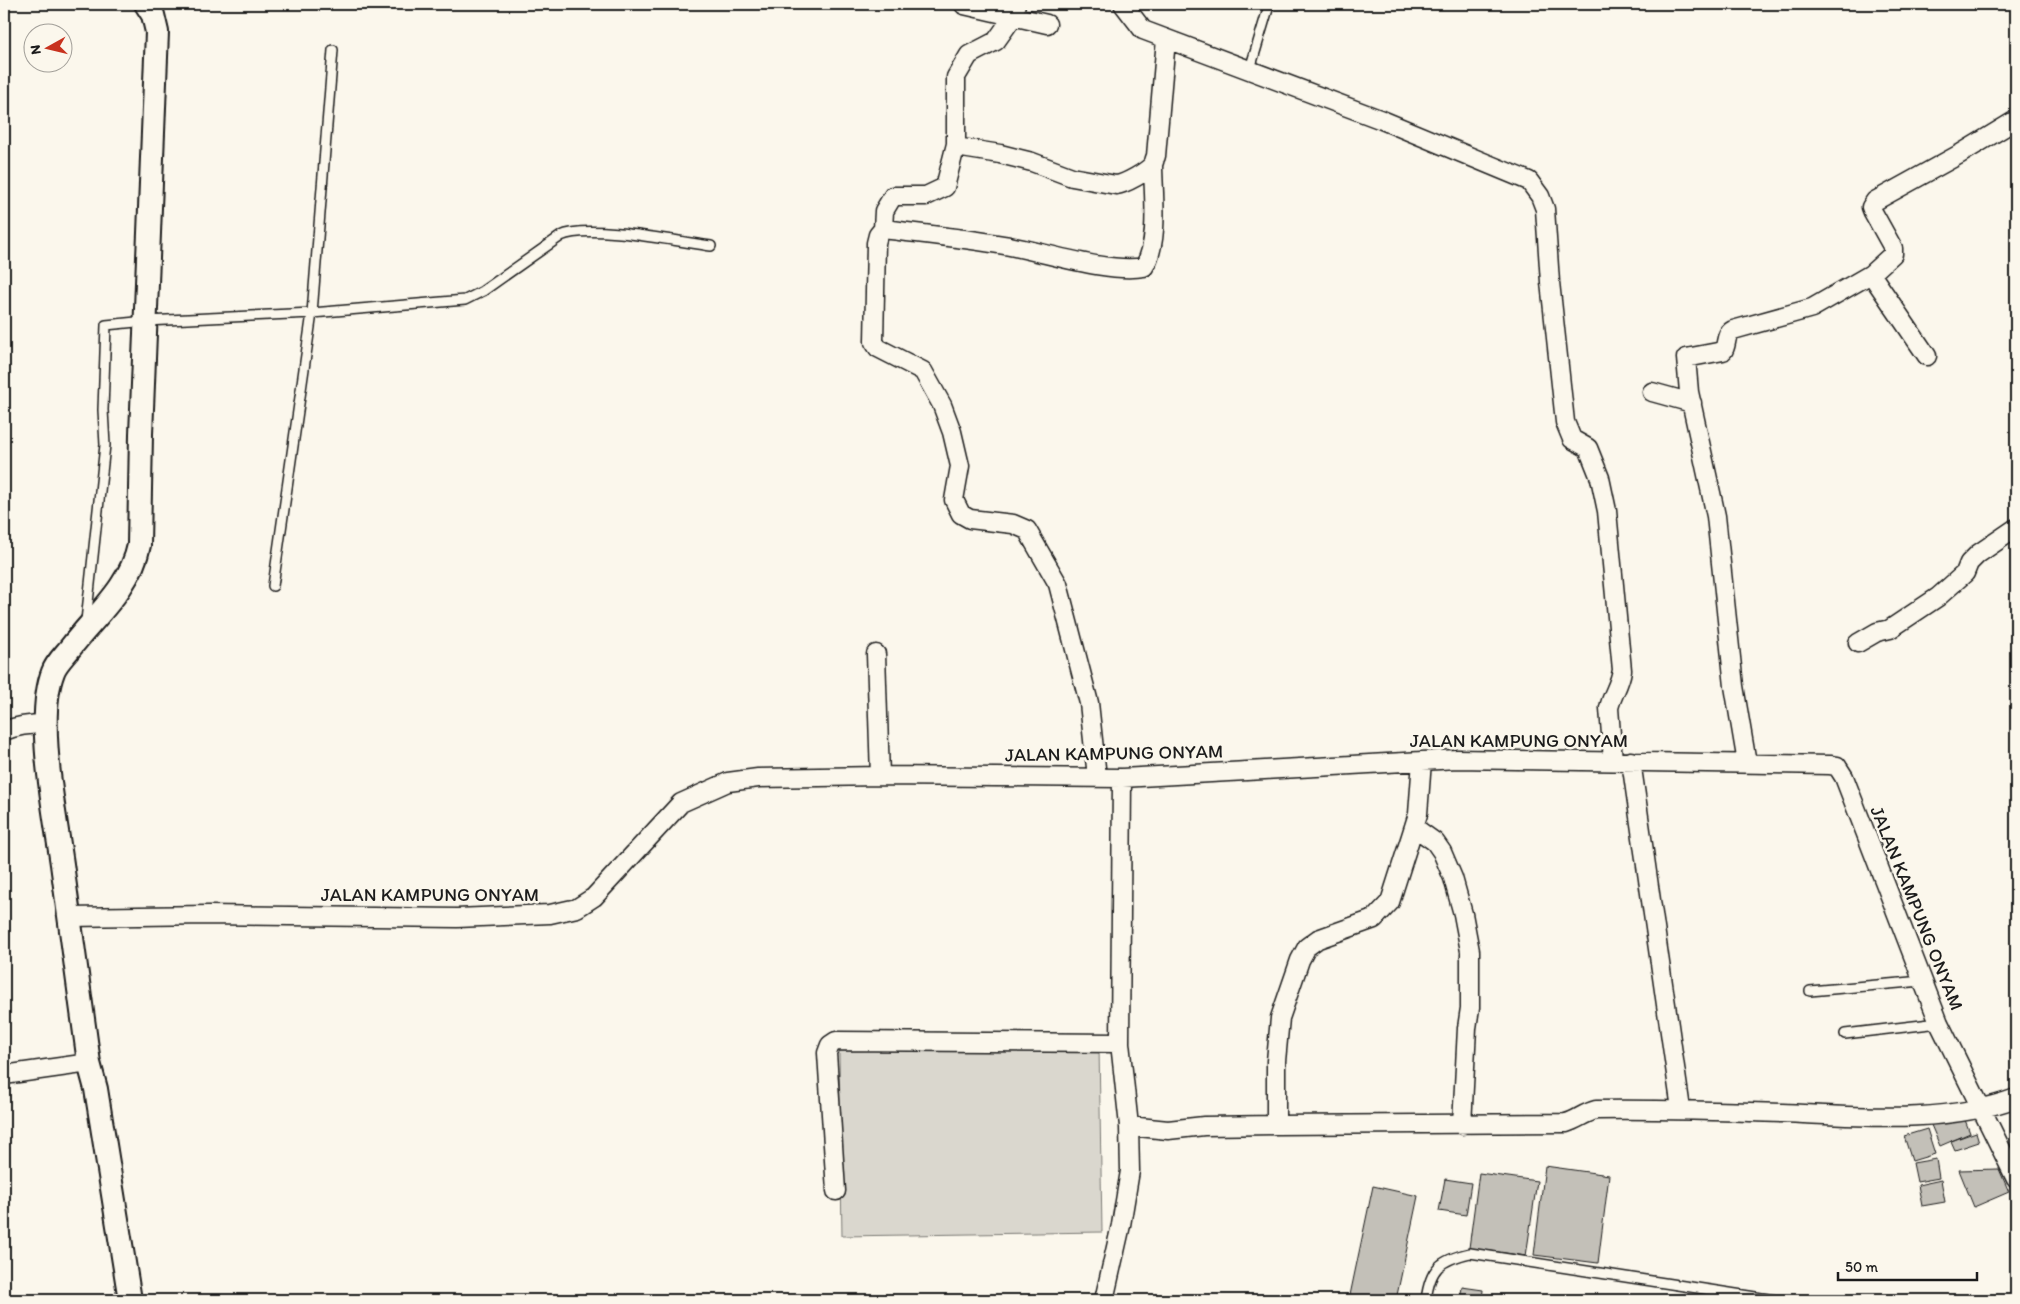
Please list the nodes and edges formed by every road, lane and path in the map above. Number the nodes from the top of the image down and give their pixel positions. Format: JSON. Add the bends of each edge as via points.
{"nodes":[{"id":1,"x":146,"y":4,"type":"edge"},
{"id":2,"x":1123,"y":4,"type":"edge"},
{"id":3,"x":964,"y":5,"type":"edge"},
{"id":4,"x":1268,"y":9,"type":"dead end"},
{"id":5,"x":1015,"y":10,"type":"edge"},
{"id":6,"x":1047,"y":24,"type":"dead end"},
{"id":7,"x":1166,"y":39,"type":"junction"},
{"id":8,"x":333,"y":50,"type":"dead end"},
{"id":9,"x":1250,"y":69,"type":"junction"},
{"id":10,"x":2016,"y":120,"type":"edge"},
{"id":11,"x":956,"y":144,"type":"junction"},
{"id":12,"x":1153,"y":164,"type":"junction"},
{"id":13,"x":883,"y":229,"type":"junction"},
{"id":14,"x":711,"y":246,"type":"dead end"},
{"id":15,"x":1871,"y":274,"type":"junction"},
{"id":16,"x":312,"y":313,"type":"junction"},
{"id":17,"x":146,"y":320,"type":"junction"},
{"id":18,"x":1927,"y":356,"type":"dead end"},
{"id":19,"x":1652,"y":392,"type":"dead end"},
{"id":20,"x":1692,"y":403,"type":"junction"},
{"id":21,"x":2016,"y":528,"type":"edge"},
{"id":22,"x":273,"y":586,"type":"dead end"},
{"id":23,"x":85,"y":629,"type":"junction"},
{"id":24,"x":1858,"y":643,"type":"dead end"},
{"id":25,"x":876,"y":654,"type":"dead end"},
{"id":26,"x":46,"y":724,"type":"junction"},
{"id":27,"x":4,"y":731,"type":"edge"},
{"id":28,"x":1422,"y":760,"type":"junction"},
{"id":29,"x":1613,"y":761,"type":"junction"},
{"id":30,"x":1631,"y":761,"type":"junction"},
{"id":31,"x":1746,"y":763,"type":"junction"},
{"id":32,"x":880,"y":776,"type":"junction"},
{"id":33,"x":1098,"y":777,"type":"junction"},
{"id":34,"x":1122,"y":778,"type":"junction"},
{"id":35,"x":1414,"y":827,"type":"junction"},
{"id":36,"x":70,"y":918,"type":"junction"},
{"id":37,"x":1922,"y":981,"type":"junction"},
{"id":38,"x":1810,"y":991,"type":"dead end"},
{"id":39,"x":1939,"y":1023,"type":"junction"},
{"id":40,"x":1845,"y":1034,"type":"dead end"},
{"id":41,"x":1120,"y":1043,"type":"junction"},
{"id":42,"x":89,"y":1063,"type":"junction"},
{"id":43,"x":4,"y":1075,"type":"edge"},
{"id":44,"x":2016,"y":1098,"type":"edge"},
{"id":45,"x":1681,"y":1109,"type":"junction"},
{"id":46,"x":1981,"y":1109,"type":"junction"},
{"id":47,"x":1276,"y":1125,"type":"junction"},
{"id":48,"x":1462,"y":1125,"type":"junction"},
{"id":49,"x":1129,"y":1126,"type":"junction"},
{"id":50,"x":2016,"y":1179,"type":"edge"},
{"id":51,"x":836,"y":1191,"type":"dead end"},
{"id":52,"x":130,"y":1300,"type":"edge"},
{"id":53,"x":1104,"y":1300,"type":"edge"},
{"id":54,"x":1426,"y":1300,"type":"edge"},
{"id":55,"x":1775,"y":1300,"type":"edge"}],
"edges":[{"from":1,"to":17,"type":"street","via":[[157,32]]},
{"from":2,"to":7,"type":"street","via":[[1144,30]]},
{"from":3,"to":5,"type":"street"},
{"from":4,"to":9,"type":"lane"},
{"from":5,"to":6,"type":"street"},
{"from":5,"to":11,"type":"street","via":[[996,41],[969,55],[956,77]]},
{"from":7,"to":9,"type":"street"},
{"from":7,"to":12,"type":"street"},
{"from":8,"to":16,"type":"lane"},
{"from":9,"to":29,"type":"street","via":[[1529,181],[1540,196],[1545,209],[1565,422],[1572,439],[1588,448],[1596,464],[1606,511],[1622,670],[1609,708]]},
{"from":10,"to":15,"type":"street","via":[[1875,202],[1873,212],[1893,248],[1893,254]]},
{"from":11,"to":12,"type":"street","via":[[962,148],[1032,162],[1072,177],[1116,185],[1126,183]]},
{"from":11,"to":13,"type":"street","via":[[945,187],[926,196],[893,196],[884,211]]},
{"from":12,"to":13,"type":"street","via":[[1154,220],[1150,258],[1144,267],[1134,269],[1095,264],[1004,245]]},
{"from":13,"to":33,"type":"street","via":[[876,243],[874,342],[878,348],[923,371],[942,404],[960,466],[954,500],[961,514],[970,519],[1013,524],[1027,530],[1058,584],[1089,703]]},
{"from":14,"to":16,"type":"lane","via":[[629,235],[567,233],[465,300]]},
{"from":15,"to":18,"type":"street"},
{"from":15,"to":20,"type":"street","via":[[1812,308],[1729,332],[1723,351],[1688,356]]},
{"from":16,"to":17,"type":"lane"},
{"from":16,"to":22,"type":"lane"},
{"from":17,"to":23,"type":"street","via":[[137,558],[124,583]]},
{"from":17,"to":23,"type":"lane","via":[[106,325],[105,445]]},
{"from":19,"to":20,"type":"street"},
{"from":20,"to":31,"type":"street","via":[[1716,516],[1734,686]]},
{"from":21,"to":24,"type":"street","via":[[1978,554],[1965,573],[1938,597],[1890,629]]},
{"from":23,"to":26,"type":"street","via":[[54,670]]},
{"from":25,"to":32,"type":"street"},
{"from":26,"to":27,"type":"street","via":[[26,724]]},
{"from":26,"to":36,"type":"street","via":[[50,780]]},
{"from":28,"to":29,"type":"street","name":"JALAN KAMPUNG ONYAM"},
{"from":28,"to":34,"type":"street","name":"JALAN KAMPUNG ONYAM"},
{"from":28,"to":35,"type":"street"},
{"from":29,"to":30,"type":"street","name":"JALAN KAMPUNG ONYAM"},
{"from":30,"to":31,"type":"street","name":"JALAN KAMPUNG ONYAM"},
{"from":30,"to":45,"type":"street"},
{"from":31,"to":37,"type":"street","name":"JALAN KAMPUNG ONYAM","via":[[1837,766]]},
{"from":32,"to":33,"type":"street","name":"JALAN KAMPUNG ONYAM"},
{"from":32,"to":36,"type":"street","name":"JALAN KAMPUNG ONYAM","via":[[758,778],[728,782],[704,791],[681,803],[594,897],[577,908],[550,914],[457,918],[209,915]]},
{"from":33,"to":34,"type":"street","name":"JALAN KAMPUNG ONYAM"},
{"from":34,"to":41,"type":"street"},
{"from":35,"to":47,"type":"street","via":[[1390,902],[1374,919],[1318,939],[1307,947],[1300,960],[1280,1018]]},
{"from":35,"to":48,"type":"street","via":[[1435,842],[1442,852],[1453,878],[1470,951],[1470,1008],[1466,1028]]},
{"from":36,"to":42,"type":"street"},
{"from":37,"to":38,"type":"lane"},
{"from":37,"to":39,"type":"street","name":"JALAN KAMPUNG ONYAM"},
{"from":39,"to":40,"type":"lane"},
{"from":39,"to":46,"type":"street","name":"JALAN KAMPUNG ONYAM"},
{"from":41,"to":49,"type":"street"},
{"from":41,"to":51,"type":"street","via":[[836,1041],[827,1053]]},
{"from":42,"to":43,"type":"street"},
{"from":42,"to":52,"type":"street"},
{"from":44,"to":46,"type":"street"},
{"from":45,"to":46,"type":"street","via":[[1867,1116],[1938,1115]]},
{"from":45,"to":48,"type":"street","via":[[1596,1110],[1566,1123]]},
{"from":46,"to":50,"type":"street","name":"JALAN KAMPUNG ONYAM"},
{"from":47,"to":48,"type":"street"},
{"from":47,"to":49,"type":"street","via":[[1168,1130]]},
{"from":49,"to":53,"type":"street","via":[[1130,1171]]},
{"from":54,"to":55,"type":"lane","via":[[1431,1276],[1440,1265],[1452,1257],[1470,1253]]}]}
